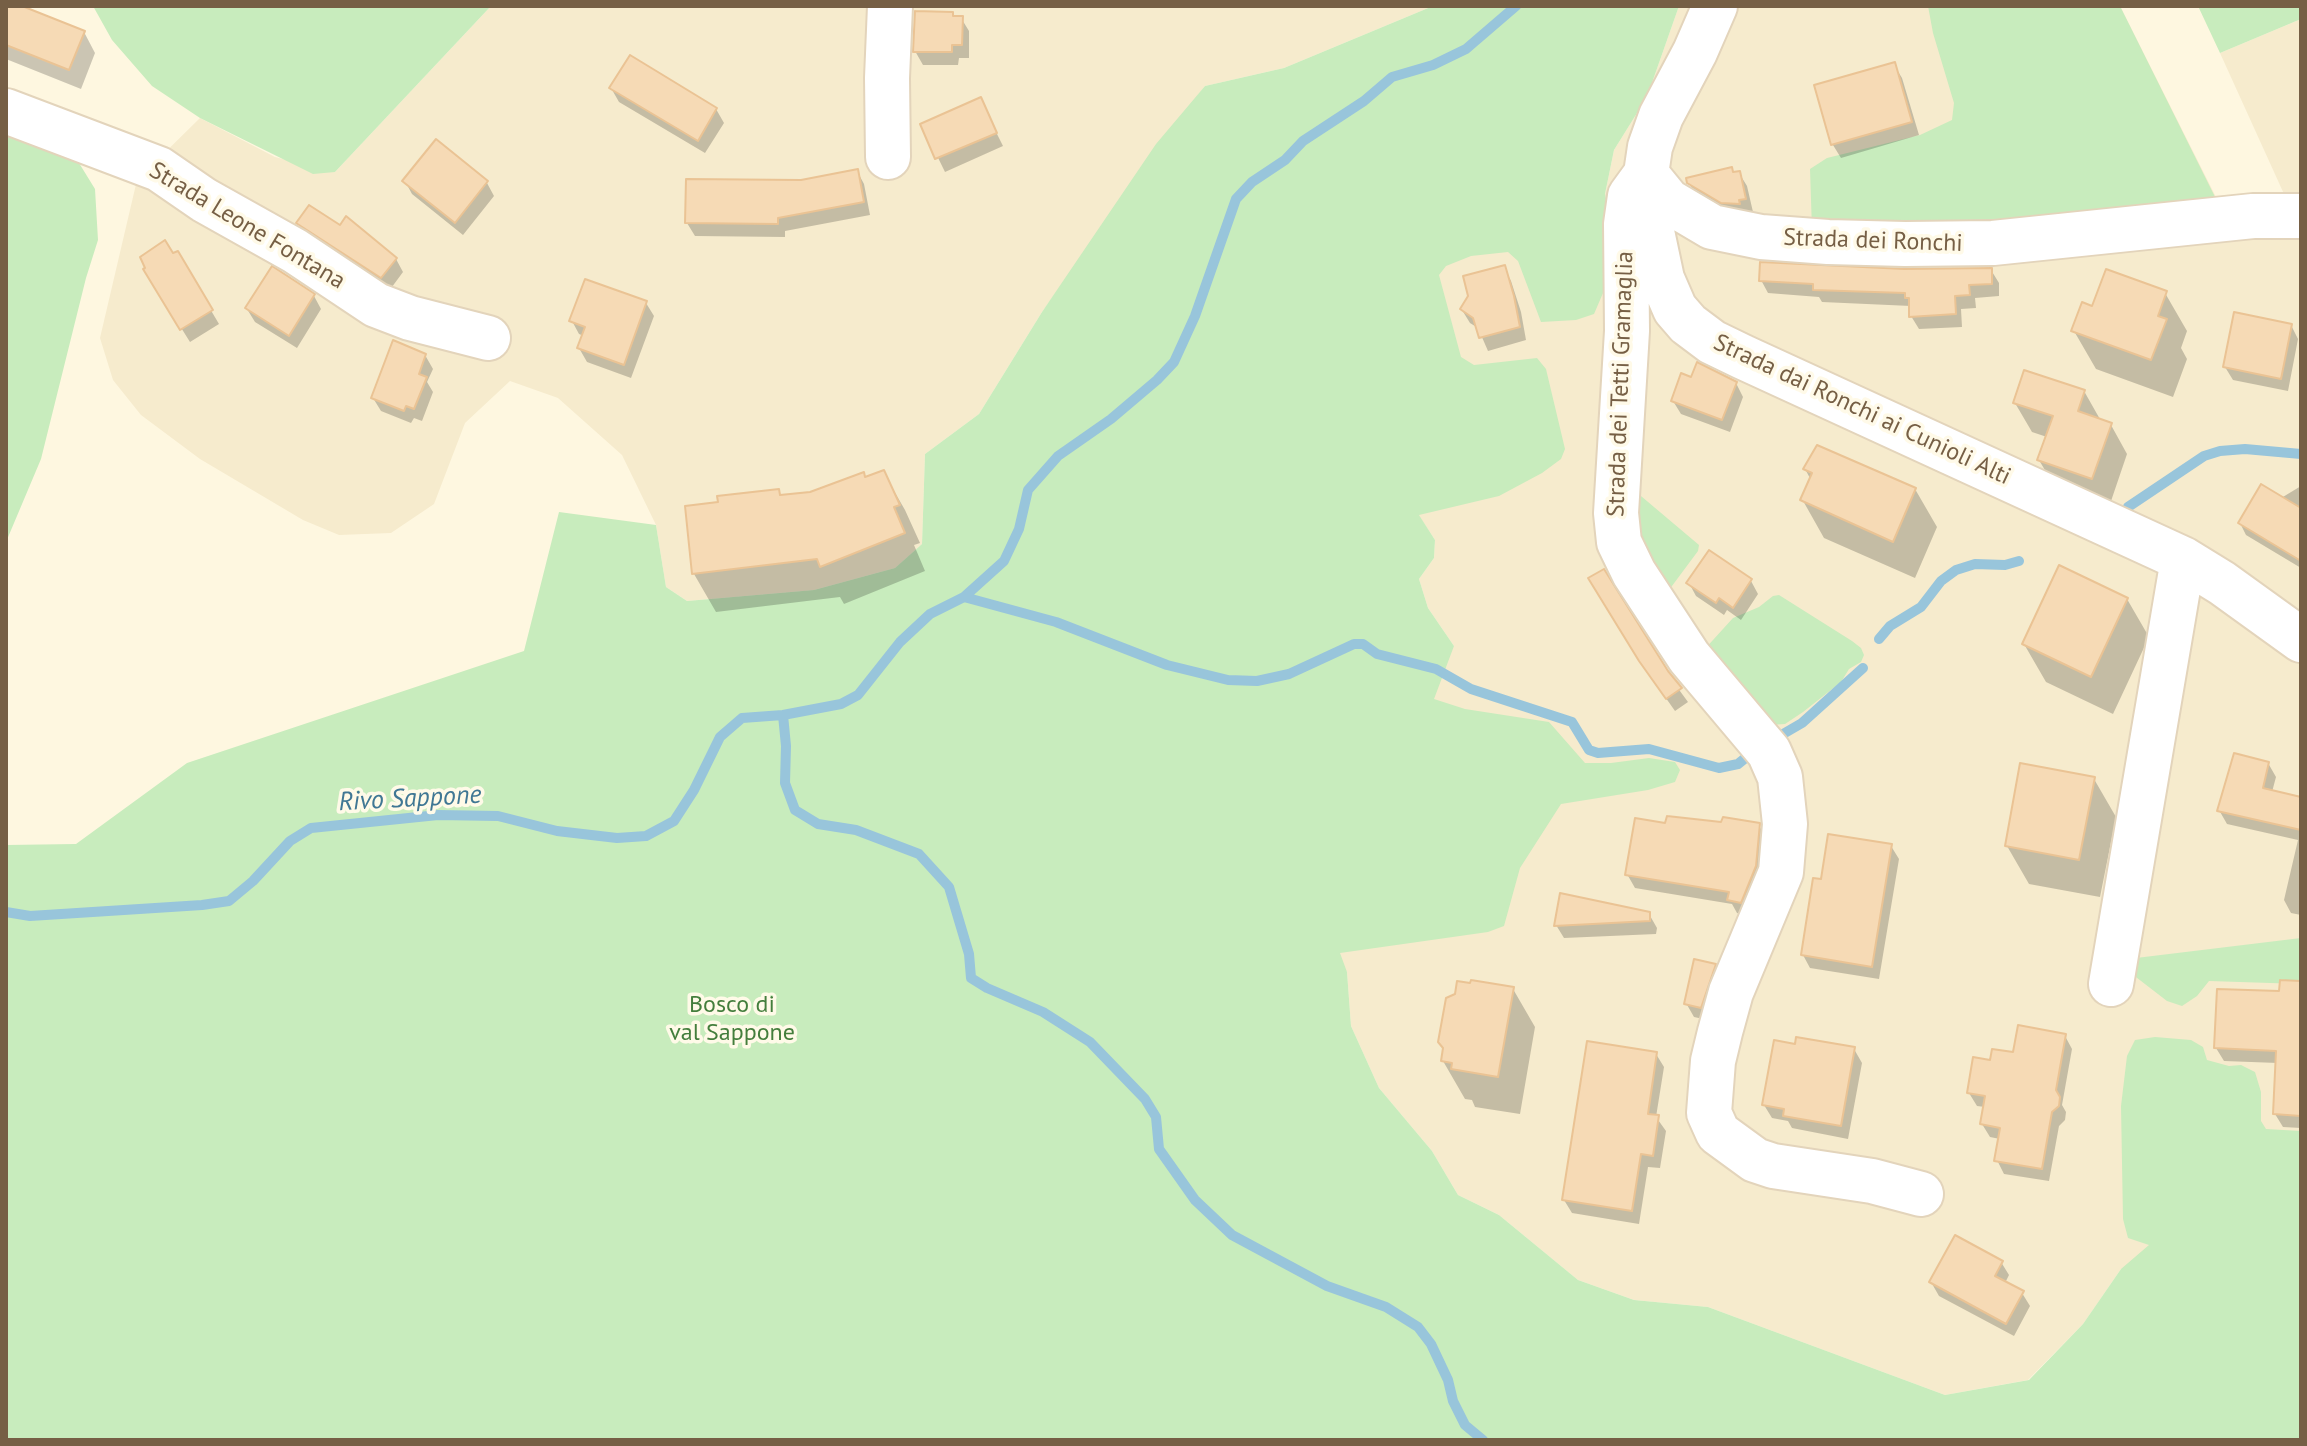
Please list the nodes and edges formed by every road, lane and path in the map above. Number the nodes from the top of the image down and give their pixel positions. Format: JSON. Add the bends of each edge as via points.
{"nodes":[{"id":1,"x":890,"y":6,"type":"edge"},
{"id":2,"x":1715,"y":6,"type":"edge"},
{"id":3,"x":6,"y":111,"type":"edge"},
{"id":4,"x":888,"y":157,"type":"dead end"},
{"id":5,"x":1646,"y":174,"type":"junction"},
{"id":6,"x":2301,"y":216,"type":"edge"},
{"id":7,"x":488,"y":338,"type":"dead end"},
{"id":8,"x":2183,"y":559,"type":"junction"},
{"id":9,"x":2301,"y":640,"type":"edge"},
{"id":10,"x":2111,"y":984,"type":"dead end"},
{"id":11,"x":1921,"y":1194,"type":"dead end"}],
"edges":[{"from":1,"to":4,"type":"street"},
{"from":2,"to":5,"type":"street","via":[[1661,116]]},
{"from":3,"to":7,"type":"street","name":"Strada Leone Fontana","via":[[159,169],[376,305]]},
{"from":5,"to":6,"type":"street","name":"Strada dei Ronchi","via":[[1668,201],[1712,227],[1828,242],[1993,243],[2253,216]]},
{"from":5,"to":8,"type":"street","name":"Strada dai Ronchi ai Cunioli Alti","via":[[1662,279],[1675,309],[1712,342]]},
{"from":5,"to":11,"type":"street","name":"Strada dei Tetti Gramaglia","via":[[1630,196],[1626,224],[1627,331],[1616,529],[1624,555],[1689,657],[1764,746],[1780,777],[1785,824],[1781,872],[1728,1003],[1713,1061],[1711,1121],[1728,1142],[1755,1160]]},
{"from":8,"to":9,"type":"street","name":"Strada dai Ronchi ai Cunioli Alti"},
{"from":8,"to":10,"type":"street"}]}
